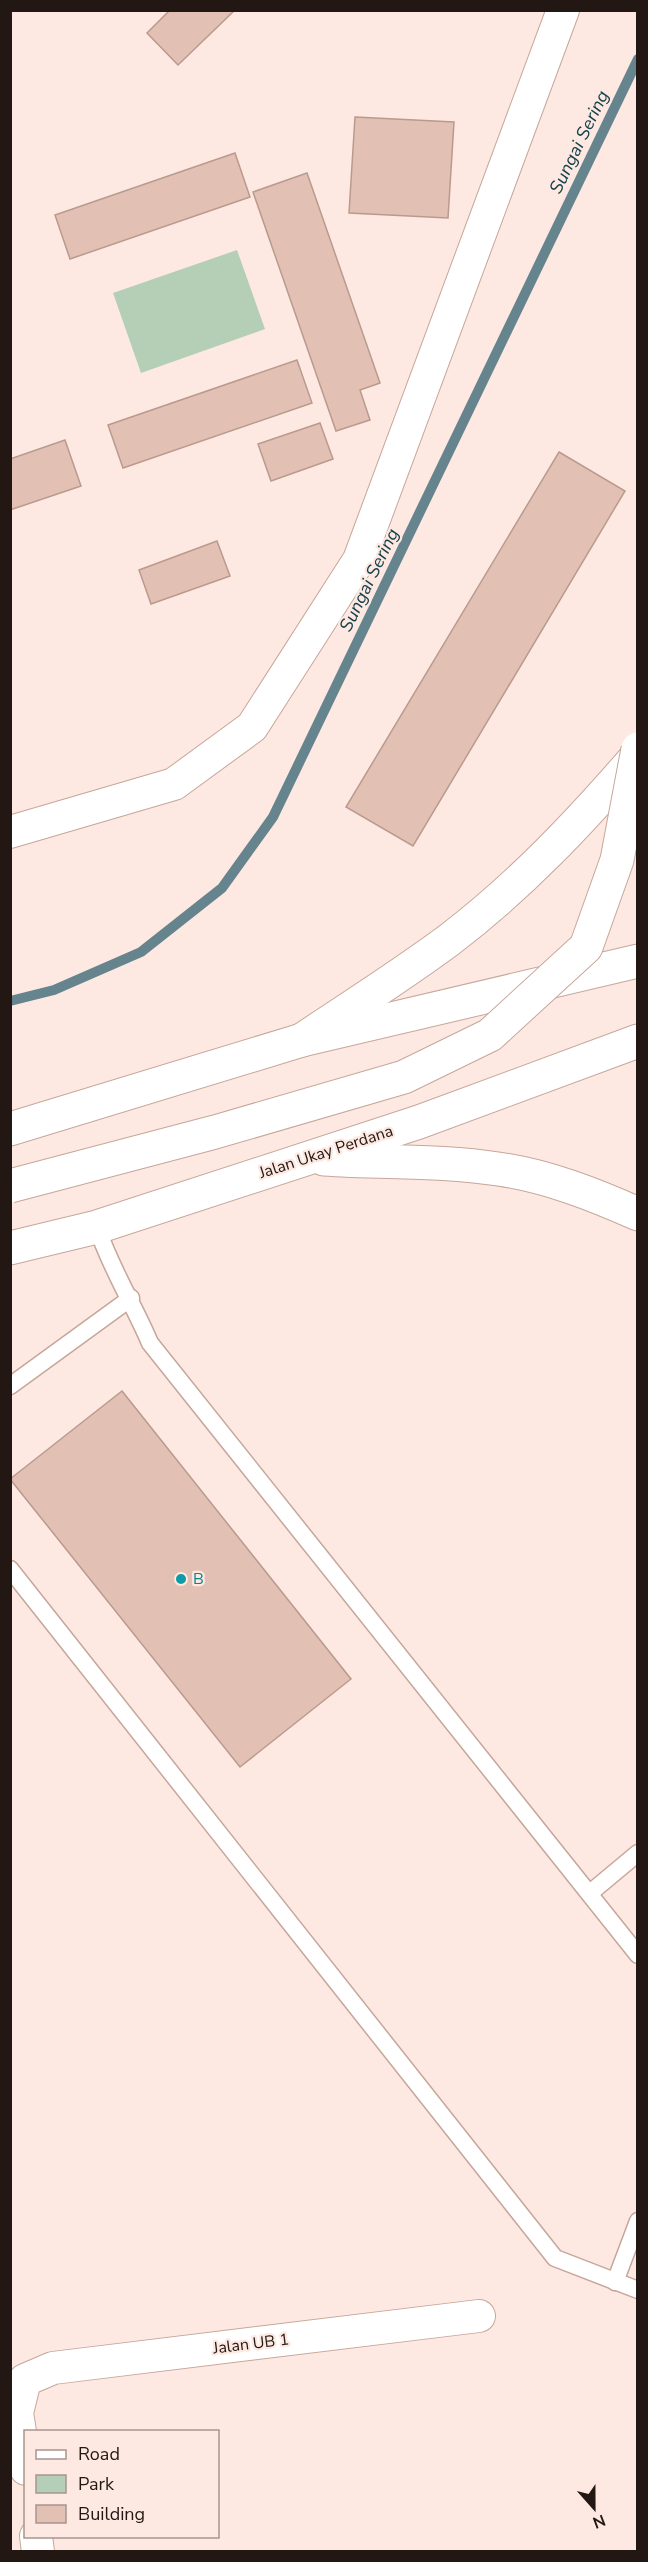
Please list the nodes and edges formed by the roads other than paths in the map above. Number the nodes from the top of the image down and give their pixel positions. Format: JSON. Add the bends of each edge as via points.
{"nodes":[{"id":1,"x":563,"y":10,"type":"edge"},
{"id":2,"x":638,"y":749,"type":"edge"},
{"id":3,"x":638,"y":755,"type":"edge"},
{"id":4,"x":10,"y":832,"type":"edge"},
{"id":5,"x":638,"y":962,"type":"edge"},
{"id":6,"x":302,"y":1040,"type":"junction"},
{"id":7,"x":638,"y":1041,"type":"edge"},
{"id":8,"x":10,"y":1129,"type":"edge"},
{"id":9,"x":305,"y":1158,"type":"junction"},
{"id":10,"x":10,"y":1186,"type":"edge"},
{"id":11,"x":638,"y":1214,"type":"edge"},
{"id":12,"x":97,"y":1227,"type":"junction"},
{"id":13,"x":10,"y":1248,"type":"edge"},
{"id":14,"x":131,"y":1298,"type":"junction"},
{"id":15,"x":10,"y":1386,"type":"edge"},
{"id":16,"x":10,"y":1569,"type":"edge"},
{"id":17,"x":638,"y":1853,"type":"edge"},
{"id":18,"x":590,"y":1893,"type":"junction"},
{"id":19,"x":638,"y":1955,"type":"edge"},
{"id":20,"x":638,"y":2221,"type":"edge"},
{"id":21,"x":615,"y":2282,"type":"junction"},
{"id":22,"x":638,"y":2290,"type":"edge"},
{"id":23,"x":479,"y":2316,"type":"dead end"},
{"id":24,"x":24,"y":2457,"type":"edge"}],
"edges":[{"from":1,"to":4,"type":"street","via":[[359,560],[252,727],[174,784]]},
{"from":2,"to":10,"type":"main road","bridge":true,"via":[[617,860],[586,947],[490,1035],[404,1077]]},
{"from":3,"to":6,"type":"main road","via":[[556,847],[494,903],[449,940]]},
{"from":5,"to":6,"type":"main road"},
{"from":6,"to":8,"type":"main road"},
{"from":7,"to":9,"type":"main road","name":"Jalan Ukay Perdana","via":[[419,1122]]},
{"from":9,"to":11,"type":"main road","via":[[447,1163],[500,1169],[581,1189]]},
{"from":9,"to":12,"type":"main road","name":"Jalan Ukay Perdana"},
{"from":12,"to":13,"type":"main road","name":"Jalan Ukay Perdana"},
{"from":12,"to":14,"type":"lane","via":[[107,1258]]},
{"from":14,"to":15,"type":"lane"},
{"from":14,"to":18,"type":"lane","via":[[150,1343]]},
{"from":16,"to":21,"type":"lane","via":[[555,2258]]},
{"from":17,"to":18,"type":"lane"},
{"from":18,"to":19,"type":"lane"},
{"from":20,"to":21,"type":"lane"},
{"from":21,"to":22,"type":"lane"},
{"from":23,"to":24,"type":"street","name":"Jalan UB 1","via":[[53,2368],[25,2380],[17,2413]]}]}
